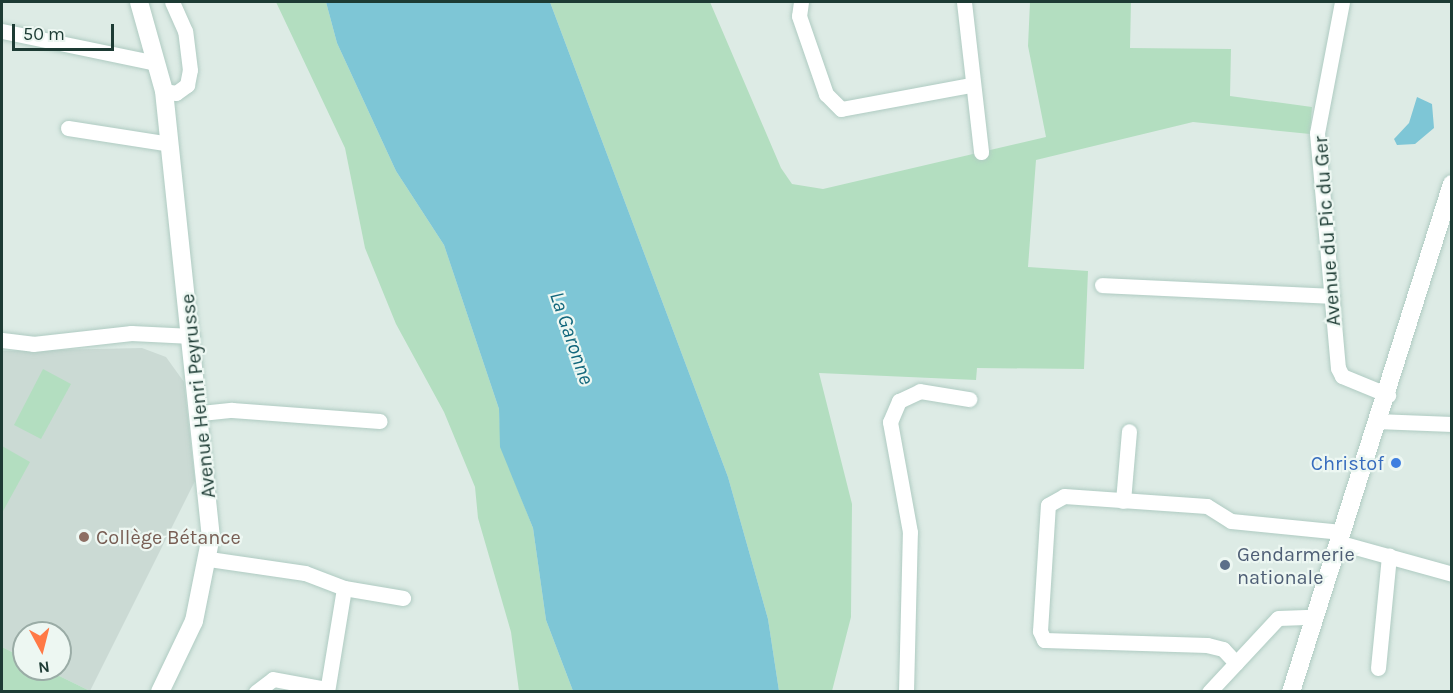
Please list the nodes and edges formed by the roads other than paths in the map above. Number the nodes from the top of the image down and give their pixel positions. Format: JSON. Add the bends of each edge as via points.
{"nodes":[{"id":1,"x":172,"y":2,"type":"edge"},
{"id":2,"x":801,"y":2,"type":"edge"},
{"id":3,"x":964,"y":2,"type":"edge"},
{"id":4,"x":1342,"y":2,"type":"edge"},
{"id":5,"x":142,"y":5,"type":"edge"},
{"id":6,"x":2,"y":31,"type":"edge"},
{"id":7,"x":157,"y":63,"type":"junction"},
{"id":8,"x":970,"y":86,"type":"junction"},
{"id":9,"x":164,"y":91,"type":"junction"},
{"id":10,"x":68,"y":128,"type":"dead end"},
{"id":11,"x":170,"y":144,"type":"junction"},
{"id":12,"x":981,"y":152,"type":"dead end"},
{"id":13,"x":1452,"y":184,"type":"edge"},
{"id":14,"x":1102,"y":285,"type":"dead end"},
{"id":15,"x":1332,"y":296,"type":"junction"},
{"id":16,"x":192,"y":336,"type":"junction"},
{"id":17,"x":2,"y":340,"type":"edge"},
{"id":18,"x":1388,"y":395,"type":"junction"},
{"id":19,"x":969,"y":399,"type":"dead end"},
{"id":20,"x":201,"y":413,"type":"junction"},
{"id":21,"x":1376,"y":421,"type":"junction"},
{"id":22,"x":380,"y":422,"type":"dead end"},
{"id":23,"x":1452,"y":424,"type":"edge"},
{"id":24,"x":1129,"y":431,"type":"dead end"},
{"id":25,"x":1123,"y":501,"type":"junction"},
{"id":26,"x":1339,"y":537,"type":"junction"},
{"id":27,"x":1389,"y":556,"type":"junction"},
{"id":28,"x":209,"y":559,"type":"junction"},
{"id":29,"x":1452,"y":574,"type":"edge"},
{"id":30,"x":344,"y":588,"type":"junction"},
{"id":31,"x":403,"y":598,"type":"dead end"},
{"id":32,"x":1313,"y":617,"type":"junction"},
{"id":33,"x":1236,"y":663,"type":"junction"},
{"id":34,"x":1378,"y":668,"type":"dead end"},
{"id":35,"x":327,"y":690,"type":"edge"},
{"id":36,"x":160,"y":692,"type":"edge"},
{"id":37,"x":256,"y":692,"type":"edge"},
{"id":38,"x":906,"y":692,"type":"edge"},
{"id":39,"x":1209,"y":692,"type":"edge"},
{"id":40,"x":1291,"y":692,"type":"edge"}],
"edges":[{"from":1,"to":9,"type":"street","via":[[185,31],[190,70],[186,85],[176,93]]},
{"from":2,"to":8,"type":"street","via":[[799,16],[826,94],[841,109]]},
{"from":3,"to":8,"type":"street"},
{"from":4,"to":15,"type":"street","name":"Avenue du Pic du Ger","via":[[1317,133]]},
{"from":5,"to":7,"type":"street","name":"Avenue Henri Peyrusse"},
{"from":6,"to":7,"type":"street"},
{"from":7,"to":9,"type":"street","name":"Avenue Henri Peyrusse"},
{"from":8,"to":12,"type":"street"},
{"from":9,"to":11,"type":"street","name":"Avenue Henri Peyrusse"},
{"from":10,"to":11,"type":"street"},
{"from":11,"to":16,"type":"street","name":"Avenue Henri Peyrusse"},
{"from":13,"to":18,"type":"street"},
{"from":14,"to":15,"type":"street"},
{"from":15,"to":18,"type":"street","name":"Avenue du Pic du Ger","via":[[1342,376]]},
{"from":16,"to":17,"type":"street","via":[[131,333],[33,344]]},
{"from":16,"to":20,"type":"street","name":"Avenue Henri Peyrusse"},
{"from":18,"to":21,"type":"street"},
{"from":19,"to":38,"type":"street","via":[[920,391],[899,401],[890,422],[910,532]]},
{"from":20,"to":22,"type":"street","via":[[232,410]]},
{"from":20,"to":28,"type":"street","name":"Avenue Henri Peyrusse"},
{"from":21,"to":23,"type":"street"},
{"from":21,"to":26,"type":"street"},
{"from":24,"to":25,"type":"street"},
{"from":25,"to":26,"type":"street","via":[[1207,506],[1231,521]]},
{"from":25,"to":33,"type":"street","via":[[1064,496],[1048,505],[1041,636],[1057,644],[1214,646]]},
{"from":26,"to":27,"type":"street"},
{"from":26,"to":32,"type":"street"},
{"from":27,"to":29,"type":"street"},
{"from":27,"to":34,"type":"street"},
{"from":28,"to":30,"type":"street","via":[[305,573]]},
{"from":28,"to":36,"type":"street","name":"Avenue Henri Peyrusse","via":[[194,621]]},
{"from":30,"to":31,"type":"street"},
{"from":30,"to":35,"type":"street"},
{"from":32,"to":33,"type":"street","via":[[1278,618]]},
{"from":32,"to":40,"type":"street"},
{"from":33,"to":39,"type":"street"},
{"from":35,"to":37,"type":"street","via":[[273,679]]}]}
